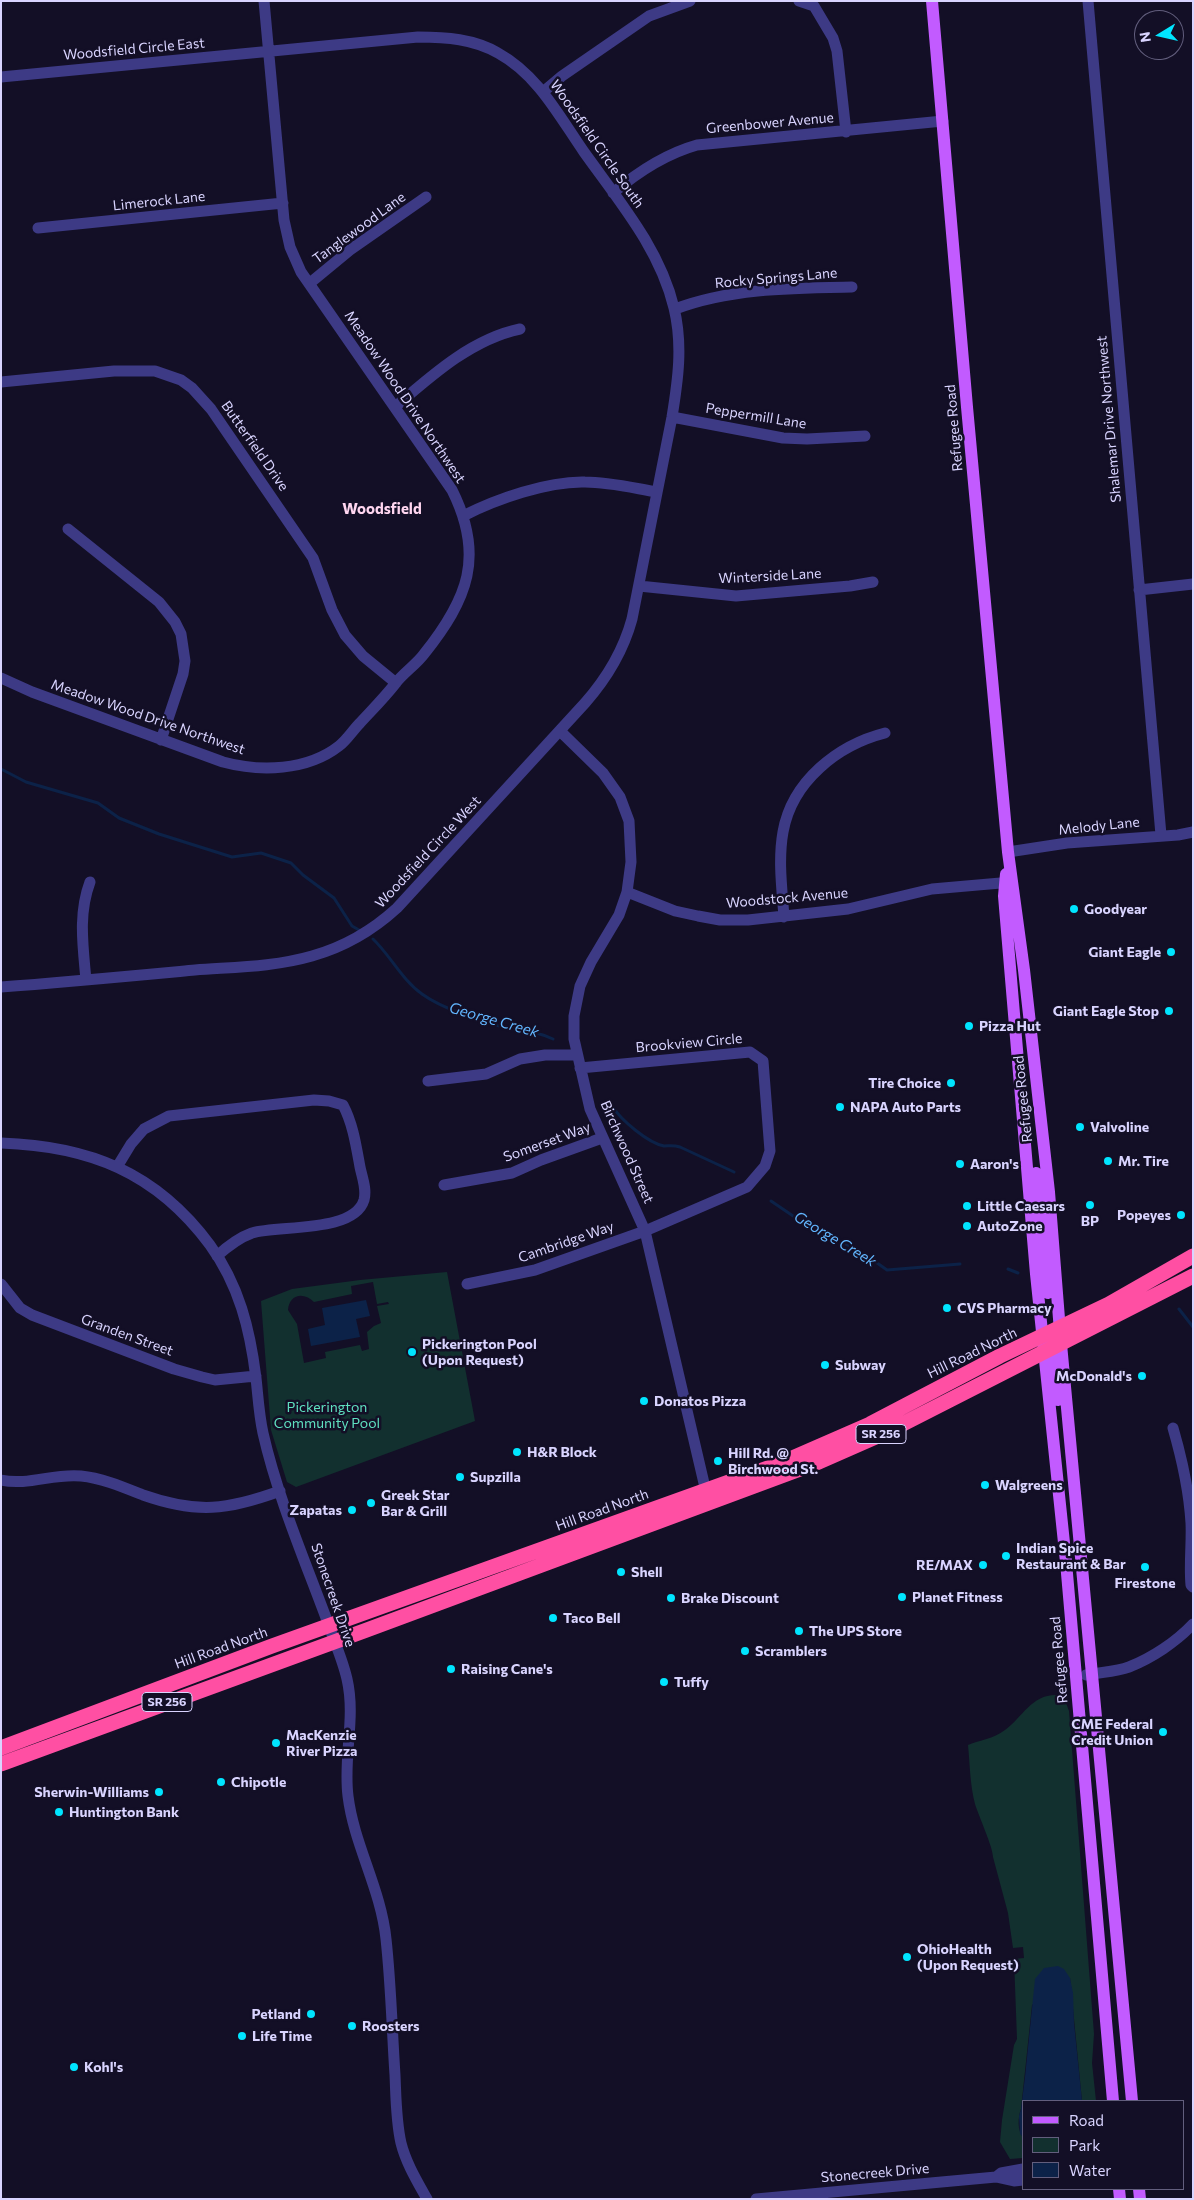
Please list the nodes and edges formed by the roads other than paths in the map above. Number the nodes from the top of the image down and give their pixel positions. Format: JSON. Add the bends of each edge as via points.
{"nodes":[{"id":1,"x":264,"y":1,"type":"edge"},
{"id":2,"x":690,"y":1,"type":"edge"},
{"id":3,"x":799,"y":1,"type":"edge"},
{"id":4,"x":932,"y":1,"type":"edge"},
{"id":5,"x":1088,"y":1,"type":"edge"},
{"id":6,"x":269,"y":52,"type":"junction"},
{"id":7,"x":1,"y":77,"type":"edge"},
{"id":8,"x":543,"y":92,"type":"junction"},
{"id":9,"x":943,"y":121,"type":"junction"},
{"id":10,"x":846,"y":132,"type":"junction"},
{"id":11,"x":613,"y":193,"type":"junction"},
{"id":12,"x":426,"y":197,"type":"dead end"},
{"id":13,"x":283,"y":203,"type":"junction"},
{"id":14,"x":38,"y":228,"type":"dead end"},
{"id":15,"x":310,"y":283,"type":"junction"},
{"id":16,"x":852,"y":287,"type":"dead end"},
{"id":17,"x":675,"y":309,"type":"junction"},
{"id":18,"x":520,"y":329,"type":"dead end"},
{"id":19,"x":1,"y":382,"type":"edge"},
{"id":20,"x":395,"y":406,"type":"junction"},
{"id":21,"x":672,"y":417,"type":"junction"},
{"id":22,"x":865,"y":436,"type":"dead end"},
{"id":23,"x":657,"y":492,"type":"junction"},
{"id":24,"x":463,"y":516,"type":"junction"},
{"id":25,"x":68,"y":529,"type":"dead end"},
{"id":26,"x":873,"y":582,"type":"dead end"},
{"id":27,"x":1193,"y":584,"type":"edge"},
{"id":28,"x":639,"y":586,"type":"junction"},
{"id":29,"x":1139,"y":590,"type":"junction"},
{"id":30,"x":1,"y":678,"type":"edge"},
{"id":31,"x":396,"y":682,"type":"junction"},
{"id":32,"x":560,"y":732,"type":"junction"},
{"id":33,"x":886,"y":733,"type":"dead end"},
{"id":34,"x":161,"y":740,"type":"junction"},
{"id":35,"x":1193,"y":832,"type":"edge"},
{"id":36,"x":1161,"y":835,"type":"junction"},
{"id":37,"x":1008,"y":852,"type":"junction"},
{"id":38,"x":90,"y":882,"type":"dead end"},
{"id":39,"x":1009,"y":882,"type":"junction"},
{"id":40,"x":627,"y":892,"type":"junction"},
{"id":41,"x":784,"y":917,"type":"junction"},
{"id":42,"x":86,"y":980,"type":"junction"},
{"id":43,"x":1,"y":987,"type":"edge"},
{"id":44,"x":577,"y":1055,"type":"junction"},
{"id":45,"x":580,"y":1068,"type":"junction"},
{"id":46,"x":428,"y":1081,"type":"dead end"},
{"id":47,"x":602,"y":1138,"type":"junction"},
{"id":48,"x":1,"y":1143,"type":"edge"},
{"id":49,"x":117,"y":1167,"type":"junction"},
{"id":50,"x":444,"y":1185,"type":"dead end"},
{"id":51,"x":645,"y":1231,"type":"junction"},
{"id":52,"x":217,"y":1256,"type":"junction"},
{"id":53,"x":1193,"y":1256,"type":"edge"},
{"id":54,"x":1193,"y":1276,"type":"edge"},
{"id":55,"x":1,"y":1284,"type":"edge"},
{"id":56,"x":467,"y":1284,"type":"dead end"},
{"id":57,"x":1052,"y":1340,"type":"junction"},
{"id":58,"x":256,"y":1376,"type":"junction"},
{"id":59,"x":1173,"y":1428,"type":"dead end"},
{"id":60,"x":1,"y":1480,"type":"edge"},
{"id":61,"x":280,"y":1491,"type":"junction"},
{"id":62,"x":707,"y":1493,"type":"junction"},
{"id":63,"x":1193,"y":1587,"type":"edge"},
{"id":64,"x":1193,"y":1624,"type":"edge"},
{"id":65,"x":329,"y":1627,"type":"junction"},
{"id":66,"x":334,"y":1642,"type":"junction"},
{"id":67,"x":1090,"y":1674,"type":"junction"},
{"id":68,"x":1,"y":1748,"type":"edge"},
{"id":69,"x":1,"y":1764,"type":"edge"},
{"id":70,"x":1113,"y":2100,"type":"edge"},
{"id":71,"x":1132,"y":2100,"type":"edge"},
{"id":72,"x":1022,"y":2170,"type":"edge"},
{"id":73,"x":996,"y":2177,"type":"junction"},
{"id":74,"x":1022,"y":2180,"type":"edge"},
{"id":75,"x":427,"y":2199,"type":"edge"},
{"id":76,"x":756,"y":2199,"type":"edge"}],
"edges":[{"from":1,"to":6,"type":"street","name":"Meadow Wood Drive Northwest"},
{"from":2,"to":8,"type":"street","via":[[649,16]]},
{"from":3,"to":10,"type":"street","via":[[814,6],[833,38]]},
{"from":4,"to":9,"type":"main road","name":"Refugee Road"},
{"from":5,"to":29,"type":"street","name":"Shalemar Drive Northwest"},
{"from":6,"to":7,"type":"street","name":"Woodsfield Circle East"},
{"from":6,"to":8,"type":"street","name":"Woodsfield Circle South","via":[[418,37],[460,39],[499,53],[522,70]]},
{"from":6,"to":13,"type":"street","name":"Meadow Wood Drive Northwest"},
{"from":8,"to":11,"type":"street","name":"Woodsfield Circle South"},
{"from":9,"to":10,"type":"street","name":"Greenbower Avenue"},
{"from":9,"to":37,"type":"main road","name":"Refugee Road"},
{"from":10,"to":11,"type":"street","name":"Greenbower Avenue","via":[[697,145],[652,163]]},
{"from":11,"to":17,"type":"street","name":"Woodsfield Circle South","via":[[652,251]]},
{"from":12,"to":15,"type":"street","name":"Tanglewood Lane","via":[[350,250]]},
{"from":13,"to":14,"type":"street","name":"Limerock Lane"},
{"from":13,"to":15,"type":"street","name":"Meadow Wood Drive Northwest","via":[[290,246],[301,272]]},
{"from":15,"to":20,"type":"street","name":"Meadow Wood Drive Northwest"},
{"from":16,"to":17,"type":"street","name":"Rocky Springs Lane","via":[[729,295]]},
{"from":17,"to":21,"type":"street","name":"Woodsfield Circle South","via":[[680,349]]},
{"from":18,"to":20,"type":"street","via":[[481,342]]},
{"from":19,"to":31,"type":"street","name":"Butterfield Drive","via":[[142,370],[169,374],[192,388],[211,408],[313,558],[345,635],[362,656]]},
{"from":20,"to":24,"type":"street","name":"Meadow Wood Drive Northwest","via":[[447,482]]},
{"from":21,"to":22,"type":"street","name":"Peppermill Lane","via":[[783,438]]},
{"from":21,"to":23,"type":"street","name":"Woodsfield Circle South"},
{"from":23,"to":24,"type":"street","via":[[613,484],[571,482],[505,498]]},
{"from":23,"to":28,"type":"street","name":"Woodsfield Circle West"},
{"from":24,"to":31,"type":"street","name":"Meadow Wood Drive Northwest","via":[[469,556],[467,576],[456,610],[423,655]]},
{"from":25,"to":34,"type":"street","via":[[159,602],[181,634],[185,662],[183,674]]},
{"from":26,"to":28,"type":"street","name":"Winterside Lane","via":[[736,596]]},
{"from":27,"to":29,"type":"street"},
{"from":28,"to":32,"type":"street","name":"Woodsfield Circle West","via":[[628,633],[614,664],[601,685]]},
{"from":29,"to":36,"type":"street","name":"Shalemar Drive Northwest"},
{"from":30,"to":34,"type":"street","name":"Meadow Wood Drive Northwest"},
{"from":31,"to":34,"type":"street","name":"Meadow Wood Drive Northwest","via":[[341,745],[292,766],[278,769],[236,765]]},
{"from":32,"to":40,"type":"street","name":"Birchwood Street","via":[[603,773],[624,808],[632,846]]},
{"from":32,"to":42,"type":"street","name":"Woodsfield Circle West","via":[[397,908],[352,940],[313,956],[286,961]]},
{"from":33,"to":41,"type":"street","via":[[841,751],[812,776],[799,794],[785,823],[782,841]]},
{"from":35,"to":36,"type":"street","name":"Melody Lane"},
{"from":36,"to":37,"type":"street","name":"Melody Lane"},
{"from":37,"to":39,"type":"main road","name":"Refugee Road"},
{"from":38,"to":42,"type":"street","via":[[82,917]]},
{"from":39,"to":41,"type":"street","name":"Woodstock Avenue","via":[[932,889],[848,909]]},
{"from":39,"to":57,"type":"main road","name":"Refugee Road","via":[[1024,970],[1049,1192]]},
{"from":39,"to":57,"type":"main road","name":"Refugee Road","via":[[1004,896],[1021,1098],[1025,1140],[1034,1148]]},
{"from":40,"to":41,"type":"street","name":"Woodstock Avenue","via":[[674,911],[720,920]]},
{"from":40,"to":44,"type":"street","name":"Birchwood Street","via":[[619,915],[580,986],[574,1027]]},
{"from":42,"to":43,"type":"street","name":"Woodsfield Circle West"},
{"from":44,"to":45,"type":"street","name":"Birchwood Street"},
{"from":44,"to":46,"type":"street","via":[[520,1059],[486,1074]]},
{"from":45,"to":47,"type":"street","name":"Birchwood Street","via":[[590,1109]]},
{"from":45,"to":51,"type":"street","name":"Brookview Circle","via":[[750,1052],[763,1061],[770,1151],[765,1166],[747,1187]]},
{"from":47,"to":50,"type":"street","name":"Somerset Way","via":[[512,1173]]},
{"from":47,"to":51,"type":"street","name":"Birchwood Street"},
{"from":48,"to":49,"type":"street","name":"Stonecreek Drive","via":[[57,1147]]},
{"from":49,"to":52,"type":"street","name":"Stonecreek Drive","via":[[180,1210]]},
{"from":49,"to":52,"type":"street","via":[[144,1129],[169,1116],[314,1100],[343,1105],[349,1116],[364,1185],[364,1201],[358,1210],[348,1219],[253,1233],[228,1245]]},
{"from":51,"to":56,"type":"street","name":"Cambridge Way","via":[[535,1270]]},
{"from":51,"to":62,"type":"street","name":"Birchwood Street"},
{"from":52,"to":58,"type":"street","name":"Stonecreek Drive","via":[[241,1304],[249,1330]]},
{"from":53,"to":57,"type":"highway","name":"Hill Road North","number":"SR 256"},
{"from":54,"to":57,"type":"highway","name":"Hill Road North","number":"SR 256"},
{"from":55,"to":58,"type":"street","name":"Granden Street","via":[[20,1308],[32,1315],[174,1369],[215,1380]]},
{"from":57,"to":62,"type":"highway","name":"Hill Road North","number":"SR 256","via":[[827,1444]]},
{"from":57,"to":66,"type":"highway","name":"Hill Road North","number":"SR 256","via":[[885,1433],[818,1462]]},
{"from":57,"to":67,"type":"main road","name":"Refugee Road","via":[[1063,1470],[1069,1502],[1078,1514]]},
{"from":57,"to":70,"type":"main road","name":"Refugee Road","via":[[1065,1555]]},
{"from":58,"to":61,"type":"street","name":"Stonecreek Drive","via":[[263,1432]]},
{"from":59,"to":63,"type":"street","via":[[1184,1467],[1191,1524],[1189,1561]]},
{"from":60,"to":61,"type":"street","via":[[22,1482],[65,1476],[93,1477],[159,1500],[200,1508],[242,1504]]},
{"from":61,"to":65,"type":"street","name":"Stonecreek Drive"},
{"from":62,"to":65,"type":"highway","name":"Hill Road North","number":"SR 256"},
{"from":64,"to":67,"type":"street","via":[[1166,1647],[1128,1667]]},
{"from":65,"to":66,"type":"street","name":"Stonecreek Drive"},
{"from":65,"to":68,"type":"highway","name":"Hill Road North","number":"SR 256"},
{"from":66,"to":69,"type":"highway","name":"Hill Road North","number":"SR 256"},
{"from":66,"to":75,"type":"street","name":"Stonecreek Drive","via":[[347,1679],[351,1717],[345,1764],[352,1823],[376,1888],[386,1936],[397,2112],[402,2144]]},
{"from":67,"to":71,"type":"main road","name":"Refugee Road"},
{"from":72,"to":73,"type":"street","name":"Stonecreek Drive","via":[[1000,2173]]},
{"from":73,"to":74,"type":"street","name":"Stonecreek Drive"},
{"from":73,"to":76,"type":"street","name":"Stonecreek Drive"}]}
